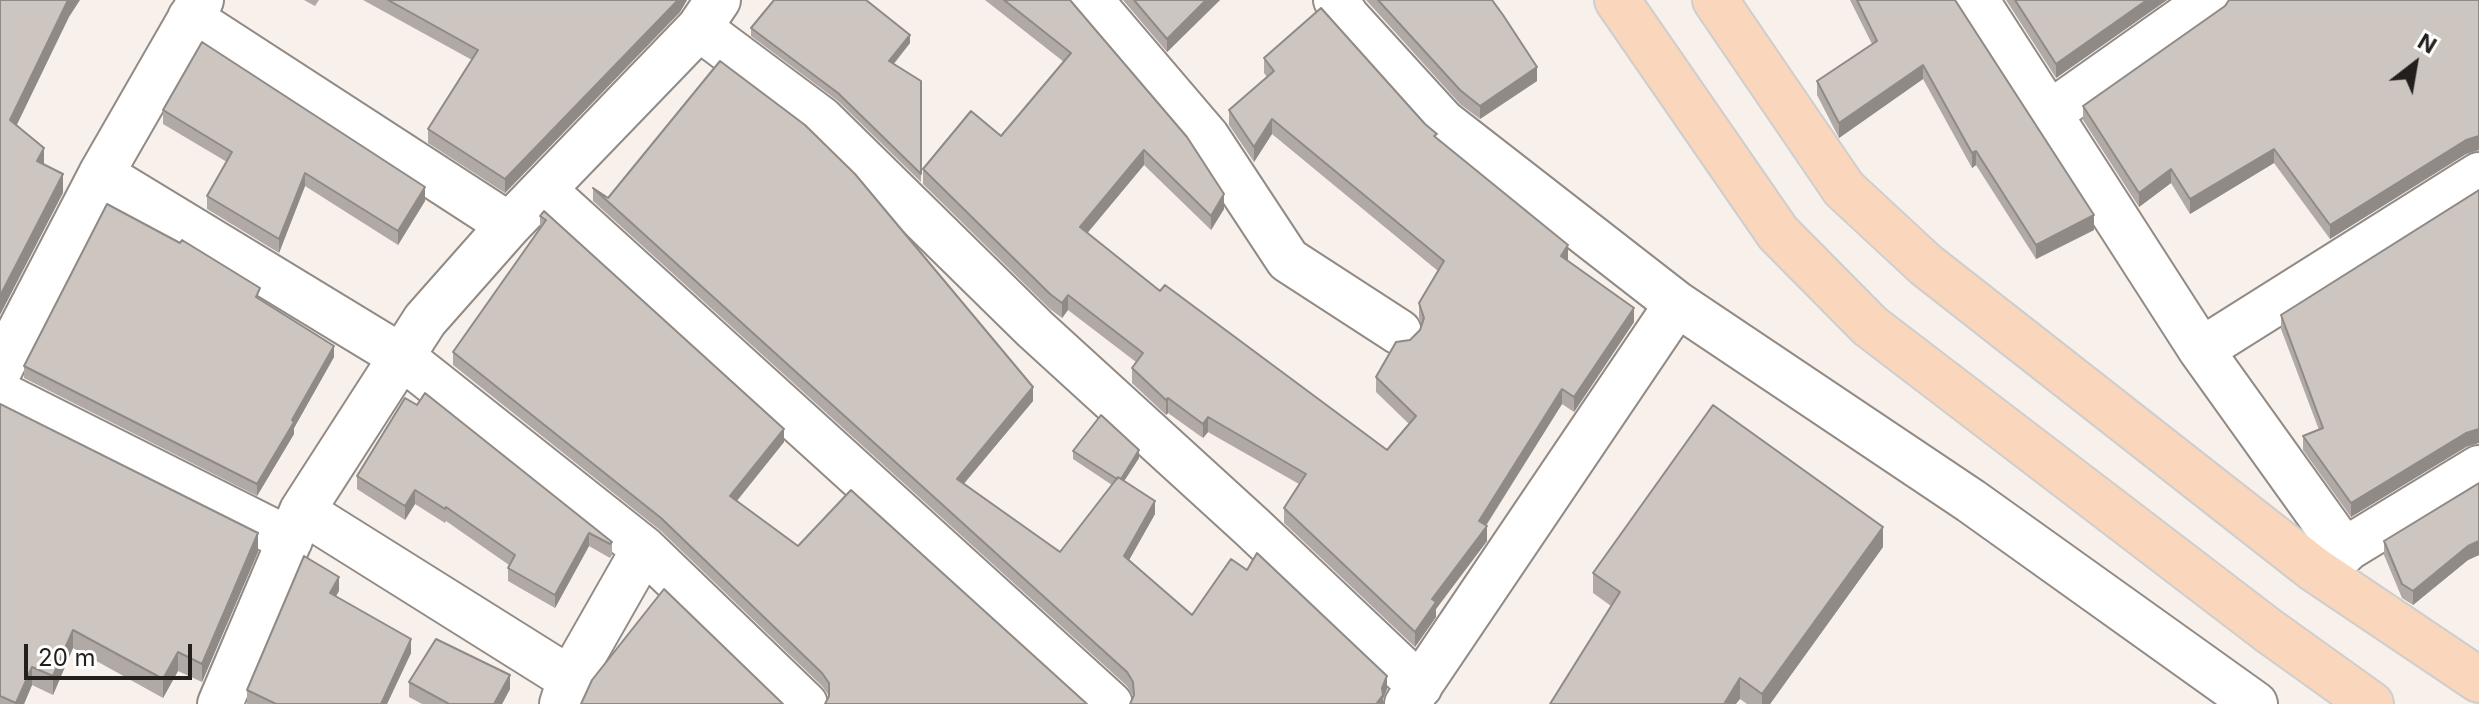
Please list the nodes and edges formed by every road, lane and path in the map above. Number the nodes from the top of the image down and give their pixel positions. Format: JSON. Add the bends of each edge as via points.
{"nodes":[{"id":1,"x":1090,"y":0,"type":"edge"},
{"id":2,"x":1336,"y":0,"type":"edge"},
{"id":3,"x":1617,"y":0,"type":"edge"},
{"id":4,"x":1715,"y":0,"type":"edge"},
{"id":5,"x":1976,"y":0,"type":"edge"},
{"id":6,"x":2210,"y":0,"type":"edge"},
{"id":7,"x":710,"y":8,"type":"edge"},
{"id":8,"x":196,"y":9,"type":"edge"},
{"id":9,"x":2050,"y":113,"type":"junction"},
{"id":10,"x":101,"y":174,"type":"junction"},
{"id":11,"x":2479,"y":175,"type":"edge"},
{"id":12,"x":545,"y":191,"type":"junction"},
{"id":13,"x":509,"y":225,"type":"junction"},
{"id":14,"x":1677,"y":304,"type":"junction"},
{"id":15,"x":1399,"y":332,"type":"dead end"},
{"id":16,"x":2201,"y":350,"type":"junction"},
{"id":17,"x":402,"y":357,"type":"junction"},
{"id":18,"x":0,"y":369,"type":"edge"},
{"id":19,"x":0,"y":394,"type":"edge"},
{"id":20,"x":2479,"y":468,"type":"edge"},
{"id":21,"x":296,"y":526,"type":"junction"},
{"id":22,"x":644,"y":549,"type":"junction"},
{"id":23,"x":2330,"y":560,"type":"junction"},
{"id":24,"x":2479,"y":680,"type":"edge"},
{"id":25,"x":566,"y":692,"type":"edge"},
{"id":26,"x":1413,"y":695,"type":"edge"},
{"id":27,"x":220,"y":704,"type":"edge"},
{"id":28,"x":805,"y":704,"type":"edge"},
{"id":29,"x":1110,"y":704,"type":"edge"},
{"id":30,"x":2255,"y":704,"type":"edge"},
{"id":31,"x":2371,"y":704,"type":"edge"}],
"edges":[{"from":1,"to":15,"type":"street","via":[[1207,137],[1288,260]]},
{"from":2,"to":14,"type":"street","via":[[1443,122]]},
{"from":3,"to":31,"type":"main road","via":[[1778,233],[1870,326]]},
{"from":4,"to":23,"type":"main road","via":[[1844,189],[1926,265]]},
{"from":5,"to":9,"type":"street"},
{"from":6,"to":9,"type":"street"},
{"from":7,"to":12,"type":"street"},
{"from":7,"to":26,"type":"street","via":[[1035,329],[1252,527]]},
{"from":8,"to":10,"type":"street"},
{"from":8,"to":13,"type":"street"},
{"from":9,"to":16,"type":"street"},
{"from":10,"to":17,"type":"street"},
{"from":10,"to":18,"type":"street"},
{"from":11,"to":16,"type":"street"},
{"from":12,"to":13,"type":"street"},
{"from":12,"to":29,"type":"street"},
{"from":13,"to":17,"type":"street","via":[[425,320]]},
{"from":14,"to":26,"type":"street"},
{"from":14,"to":30,"type":"street","via":[[1971,501]]},
{"from":16,"to":23,"type":"street"},
{"from":17,"to":21,"type":"street"},
{"from":17,"to":22,"type":"street"},
{"from":19,"to":21,"type":"street"},
{"from":20,"to":23,"type":"street"},
{"from":21,"to":25,"type":"street"},
{"from":21,"to":27,"type":"street"},
{"from":22,"to":25,"type":"street"},
{"from":22,"to":28,"type":"street"},
{"from":23,"to":24,"type":"main road"}]}
